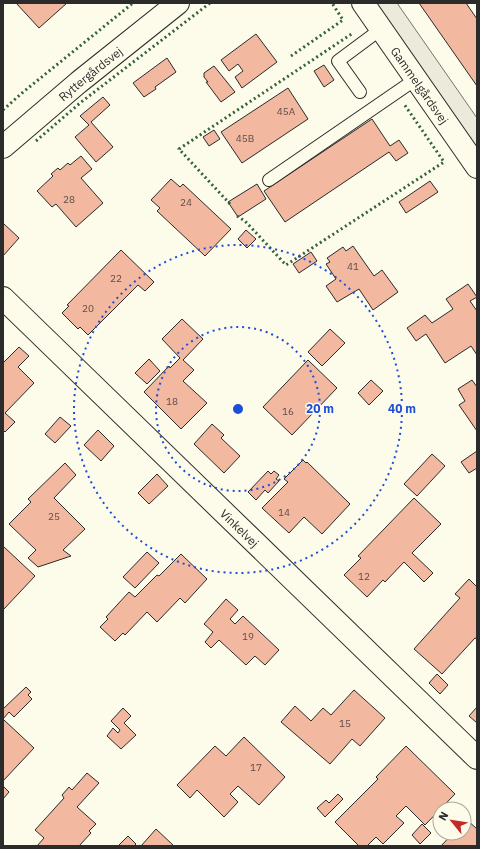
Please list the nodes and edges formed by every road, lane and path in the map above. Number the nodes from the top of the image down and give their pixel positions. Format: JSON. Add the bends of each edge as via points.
{"nodes":[{"id":1,"x":178,"y":3,"type":"edge"},
{"id":2,"x":363,"y":3,"type":"edge"},
{"id":3,"x":381,"y":29,"type":"junction"},
{"id":4,"x":416,"y":79,"type":"junction"},
{"id":5,"x":360,"y":92,"type":"dead end"},
{"id":6,"x":3,"y":146,"type":"edge"},
{"id":7,"x":474,"y":156,"type":"edge"},
{"id":8,"x":269,"y":180,"type":"dead end"},
{"id":9,"x":3,"y":298,"type":"edge"},
{"id":10,"x":477,"y":758,"type":"edge"}],
"edges":[{"from":1,"to":6,"type":"street","name":"Ryttergårdsvej"},
{"from":2,"to":3,"type":"street","name":"Gammelgårdsvej"},
{"from":3,"to":4,"type":"street","name":"Gammelgårdsvej"},
{"from":3,"to":5,"type":"lane","via":[[338,60]]},
{"from":4,"to":7,"type":"street","name":"Gammelgårdsvej"},
{"from":4,"to":8,"type":"lane"},
{"from":9,"to":10,"type":"street","name":"Vinkelvej"}]}
